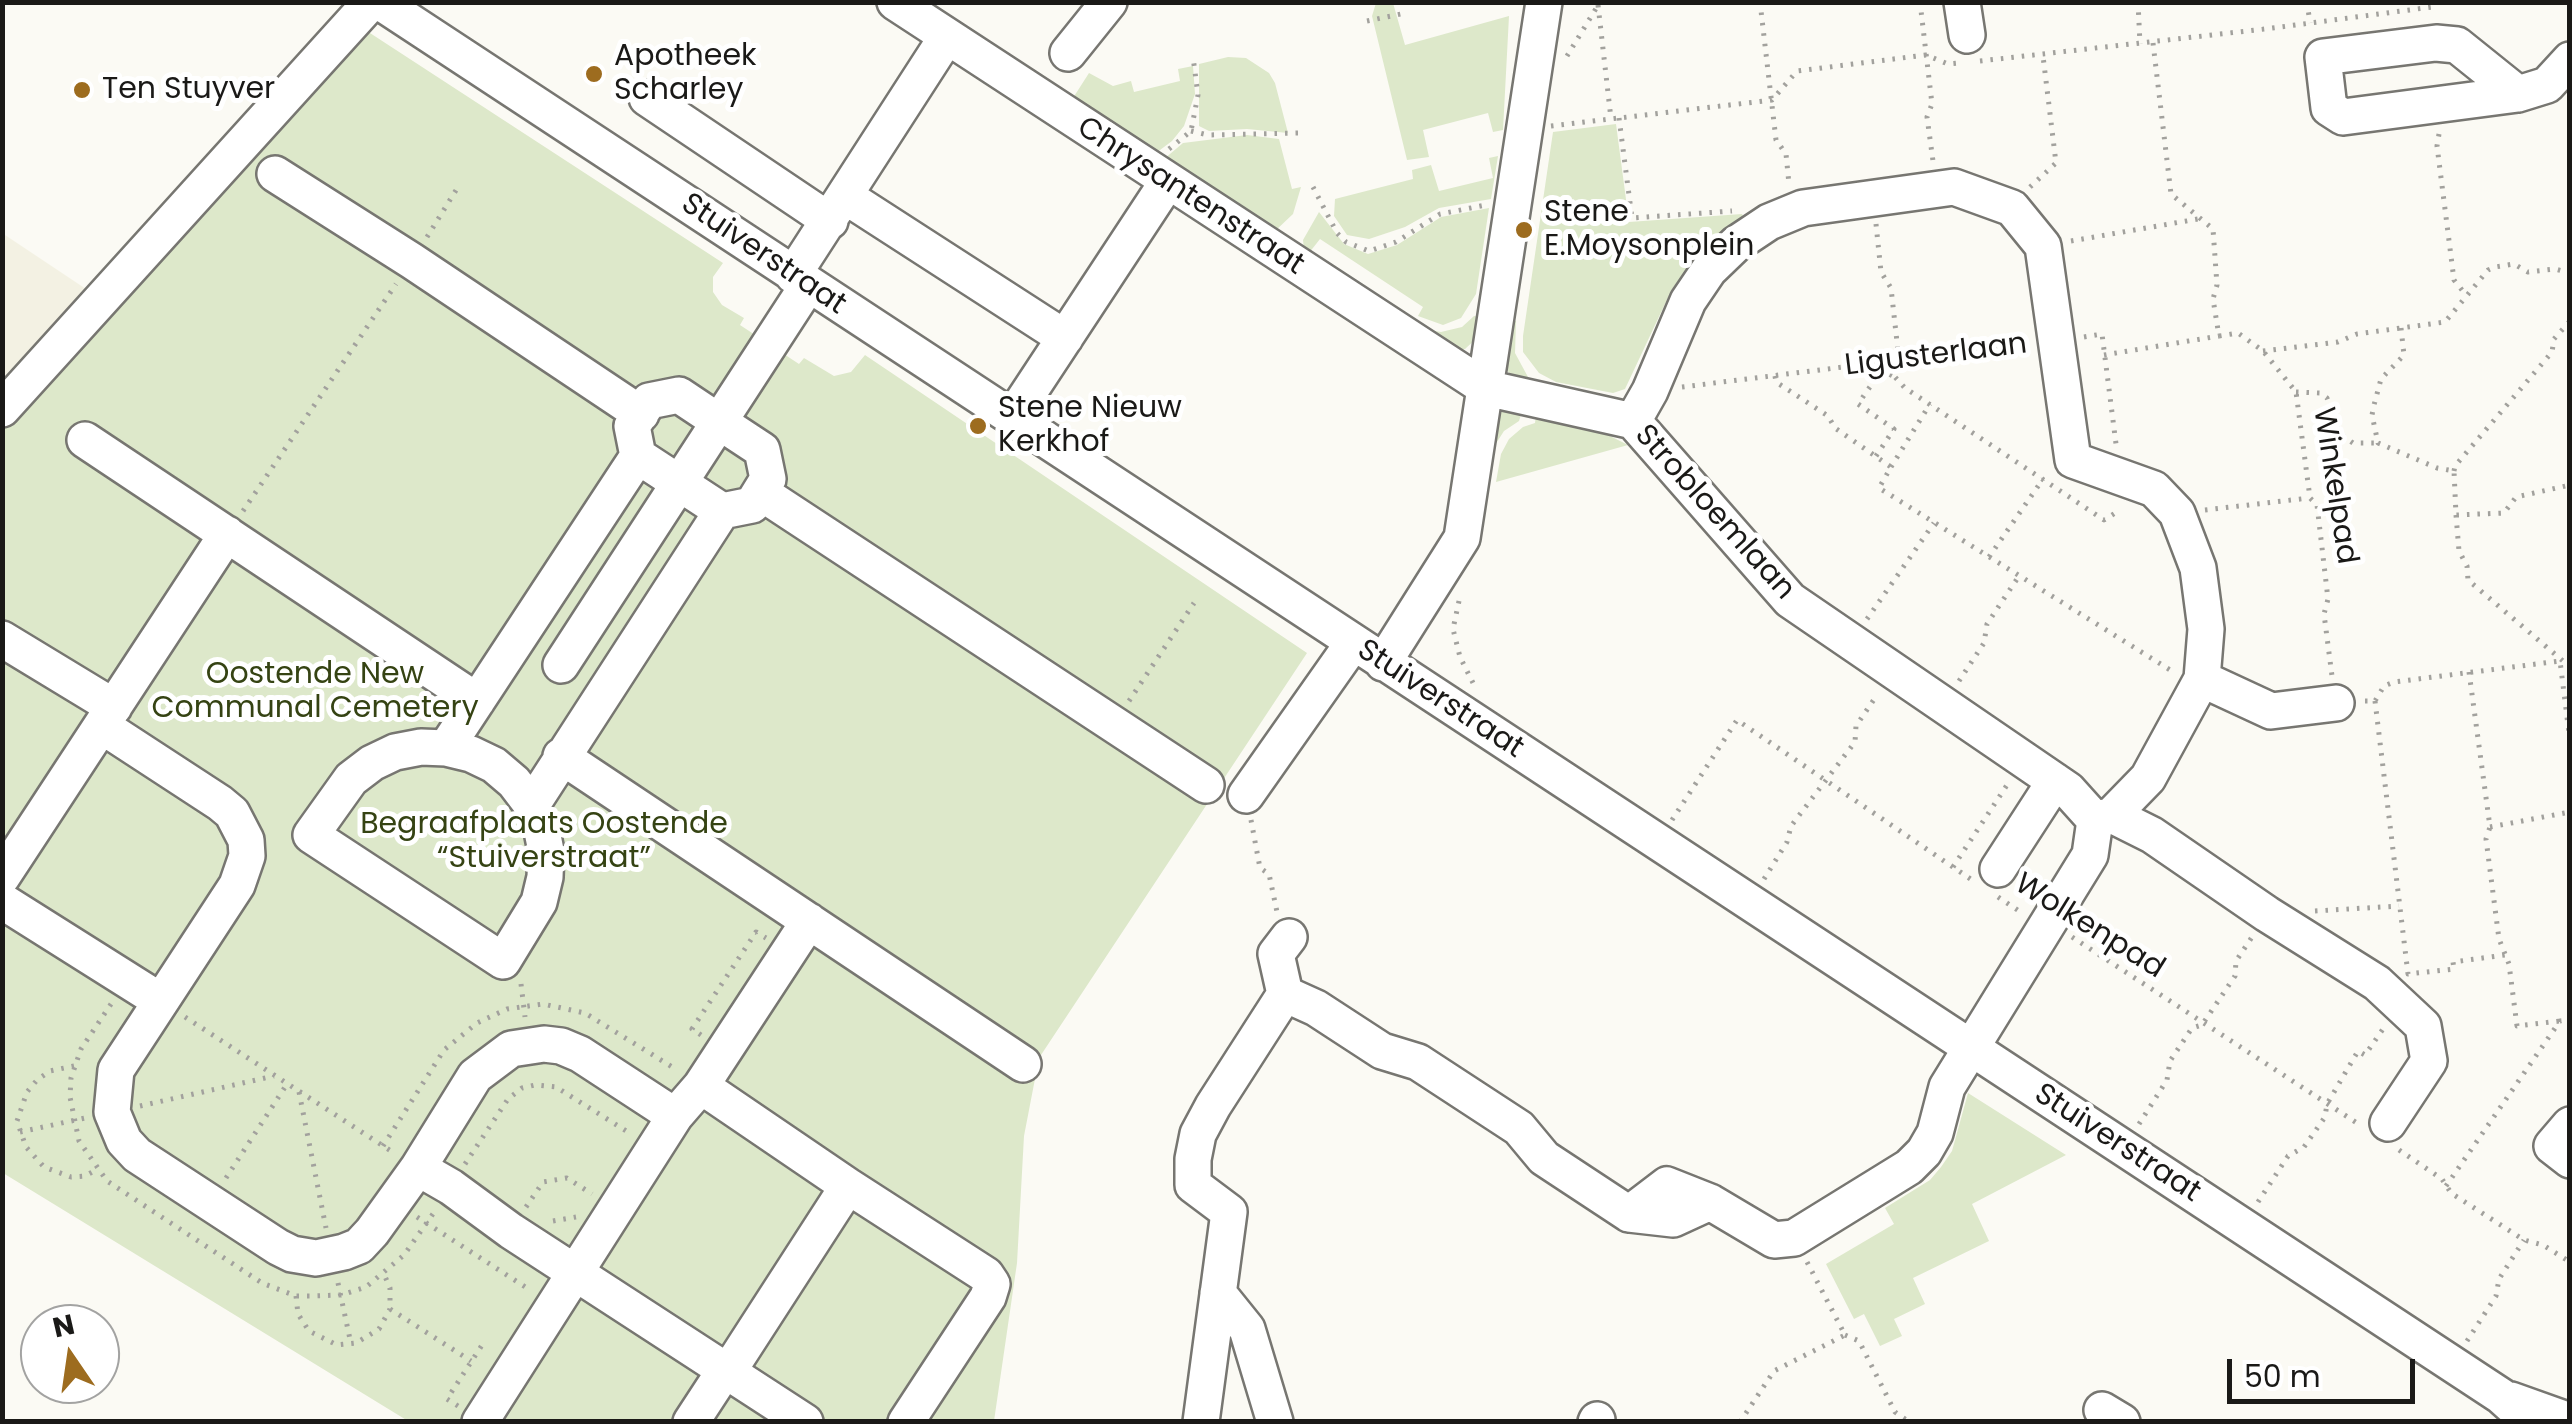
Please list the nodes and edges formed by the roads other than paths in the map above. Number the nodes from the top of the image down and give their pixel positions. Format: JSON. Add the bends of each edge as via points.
{"nodes":[{"id":1,"x":370,"y":2,"type":"edge"},
{"id":2,"x":380,"y":2,"type":"edge"},
{"id":3,"x":895,"y":2,"type":"edge"},
{"id":4,"x":1109,"y":2,"type":"edge"},
{"id":5,"x":1544,"y":2,"type":"edge"},
{"id":6,"x":946,"y":38,"type":"junction"},
{"id":7,"x":1068,"y":53,"type":"dead end"},
{"id":8,"x":2570,"y":60,"type":"edge"},
{"id":9,"x":2518,"y":94,"type":"junction"},
{"id":10,"x":647,"y":98,"type":"dead end"},
{"id":11,"x":275,"y":174,"type":"dead end"},
{"id":12,"x":1159,"y":175,"type":"junction"},
{"id":13,"x":838,"y":208,"type":"junction"},
{"id":14,"x":800,"y":280,"type":"junction"},
{"id":15,"x":1065,"y":338,"type":"junction"},
{"id":16,"x":1486,"y":388,"type":"junction"},
{"id":17,"x":1641,"y":406,"type":"junction"},
{"id":18,"x":2,"y":409,"type":"edge"},
{"id":19,"x":641,"y":414,"type":"junction"},
{"id":20,"x":1012,"y":418,"type":"junction"},
{"id":21,"x":721,"y":422,"type":"junction"},
{"id":22,"x":85,"y":440,"type":"dead end"},
{"id":23,"x":638,"y":456,"type":"junction"},
{"id":24,"x":681,"y":484,"type":"junction"},
{"id":25,"x":760,"y":492,"type":"junction"},
{"id":26,"x":722,"y":511,"type":"junction"},
{"id":27,"x":228,"y":534,"type":"junction"},
{"id":28,"x":2,"y":639,"type":"edge"},
{"id":29,"x":1354,"y":643,"type":"junction"},
{"id":30,"x":1383,"y":664,"type":"junction"},
{"id":31,"x":560,"y":665,"type":"junction"},
{"id":32,"x":500,"y":666,"type":"junction"},
{"id":33,"x":2200,"y":684,"type":"junction"},
{"id":34,"x":476,"y":701,"type":"junction"},
{"id":35,"x":2336,"y":703,"type":"road end"},
{"id":36,"x":108,"y":717,"type":"junction"},
{"id":37,"x":584,"y":721,"type":"junction"},
{"id":38,"x":446,"y":748,"type":"junction"},
{"id":39,"x":561,"y":756,"type":"junction"},
{"id":40,"x":1206,"y":785,"type":"dead end"},
{"id":41,"x":2062,"y":785,"type":"junction"},
{"id":42,"x":1246,"y":795,"type":"road end"},
{"id":43,"x":530,"y":802,"type":"junction"},
{"id":44,"x":2103,"y":817,"type":"junction"},
{"id":45,"x":1998,"y":869,"type":"dead end"},
{"id":46,"x":2,"y":877,"type":"edge"},
{"id":47,"x":2,"y":901,"type":"edge"},
{"id":48,"x":809,"y":921,"type":"junction"},
{"id":49,"x":1286,"y":940,"type":"road end"},
{"id":50,"x":1285,"y":994,"type":"junction"},
{"id":51,"x":160,"y":1000,"type":"junction"},
{"id":52,"x":1971,"y":1049,"type":"junction"},
{"id":53,"x":1024,"y":1064,"type":"dead end"},
{"id":54,"x":701,"y":1086,"type":"junction"},
{"id":55,"x":676,"y":1116,"type":"junction"},
{"id":56,"x":2570,"y":1126,"type":"edge"},
{"id":57,"x":2381,"y":1132,"type":"road end"},
{"id":58,"x":2570,"y":1160,"type":"edge"},
{"id":59,"x":418,"y":1168,"type":"junction"},
{"id":60,"x":848,"y":1186,"type":"junction"},
{"id":61,"x":576,"y":1273,"type":"junction"},
{"id":62,"x":1218,"y":1294,"type":"junction"},
{"id":63,"x":725,"y":1370,"type":"junction"},
{"id":64,"x":2501,"y":1396,"type":"junction"},
{"id":65,"x":480,"y":1421,"type":"edge"},
{"id":66,"x":2570,"y":1421,"type":"edge"},
{"id":67,"x":691,"y":1422,"type":"edge"},
{"id":68,"x":805,"y":1422,"type":"edge"},
{"id":69,"x":906,"y":1422,"type":"edge"},
{"id":70,"x":1201,"y":1422,"type":"edge"},
{"id":71,"x":1275,"y":1422,"type":"edge"},
{"id":72,"x":2530,"y":1422,"type":"edge"}],
"edges":[{"from":1,"to":18,"type":"street"},
{"from":2,"to":14,"type":"street","name":"Stuiverstraat"},
{"from":3,"to":6,"type":"street","name":"Chrysantenstraat"},
{"from":4,"to":7,"type":"street"},
{"from":5,"to":16,"type":"street","via":[[1537,135]]},
{"from":6,"to":12,"type":"street","name":"Chrysantenstraat"},
{"from":6,"to":13,"type":"street"},
{"from":8,"to":9,"type":"street","via":[[2547,86]]},
{"from":9,"to":9,"type":"street","via":[[2457,46],[2322,57],[2328,108],[2343,117]]},
{"from":10,"to":13,"type":"street"},
{"from":11,"to":19,"type":"street"},
{"from":12,"to":15,"type":"street"},
{"from":12,"to":16,"type":"street","name":"Chrysantenstraat"},
{"from":13,"to":14,"type":"street"},
{"from":13,"to":15,"type":"street"},
{"from":14,"to":20,"type":"street","name":"Stuiverstraat"},
{"from":14,"to":21,"type":"street"},
{"from":15,"to":20,"type":"street"},
{"from":16,"to":17,"type":"street","name":"Strobloemlaan"},
{"from":16,"to":30,"type":"street","via":[[1462,538]]},
{"from":17,"to":33,"type":"street","name":"Ligusterlaan","via":[[1688,301],[1709,270],[1760,228],[1792,212],[1954,187],[2012,208],[2043,246],[2073,460],[2151,494],[2198,568],[2206,629]]},
{"from":17,"to":41,"type":"street","name":"Strobloemlaan","via":[[1790,600]]},
{"from":19,"to":21,"type":"street","via":[[649,401],[679,395]]},
{"from":19,"to":23,"type":"street","via":[[632,426]]},
{"from":20,"to":29,"type":"street","name":"Stuiverstraat"},
{"from":21,"to":24,"type":"street"},
{"from":21,"to":25,"type":"street","via":[[762,450],[768,479]]},
{"from":22,"to":27,"type":"street"},
{"from":23,"to":24,"type":"street"},
{"from":23,"to":32,"type":"street"},
{"from":24,"to":26,"type":"street"},
{"from":24,"to":31,"type":"street"},
{"from":25,"to":26,"type":"street","via":[[752,505]]},
{"from":25,"to":40,"type":"street"},
{"from":26,"to":37,"type":"street"},
{"from":27,"to":34,"type":"street"},
{"from":27,"to":36,"type":"street"},
{"from":28,"to":36,"type":"street"},
{"from":29,"to":30,"type":"street","name":"Stuiverstraat"},
{"from":29,"to":42,"type":"street"},
{"from":30,"to":52,"type":"street","name":"Stuiverstraat"},
{"from":31,"to":32,"type":"street","via":[[521,654]]},
{"from":31,"to":37,"type":"street","via":[[586,697]]},
{"from":32,"to":34,"type":"street"},
{"from":33,"to":35,"type":"street","via":[[2272,710]]},
{"from":33,"to":44,"type":"street","via":[[2148,778]]},
{"from":34,"to":38,"type":"street"},
{"from":36,"to":46,"type":"street"},
{"from":36,"to":51,"type":"street","via":[[232,813],[246,840],[237,885]]},
{"from":37,"to":39,"type":"street"},
{"from":38,"to":43,"type":"street","via":[[494,765]]},
{"from":38,"to":43,"type":"street","via":[[395,752],[372,763],[351,779],[311,835],[504,961],[539,902],[545,876],[546,851]]},
{"from":39,"to":43,"type":"street"},
{"from":39,"to":48,"type":"street"},
{"from":41,"to":44,"type":"street"},
{"from":41,"to":45,"type":"street"},
{"from":44,"to":52,"type":"street","via":[[2090,855]]},
{"from":44,"to":57,"type":"street","via":[[2152,835],[2377,983],[2424,1026],[2429,1060]]},
{"from":47,"to":51,"type":"street"},
{"from":48,"to":53,"type":"street"},
{"from":48,"to":54,"type":"street"},
{"from":49,"to":50,"type":"street","via":[[1276,954]]},
{"from":50,"to":52,"type":"street","via":[[1382,1051],[1418,1062],[1519,1128],[1544,1158],[1629,1214],[1672,1219],[1710,1202],[1774,1240],[1794,1238],[1909,1167],[1935,1132],[1947,1088]]},
{"from":50,"to":62,"type":"street","via":[[1198,1134],[1193,1185],[1229,1212]]},
{"from":51,"to":59,"type":"street","via":[[116,1070],[112,1112],[137,1155],[292,1254],[316,1258],[359,1246]]},
{"from":52,"to":64,"type":"street","name":"Stuiverstraat"},
{"from":54,"to":55,"type":"street"},
{"from":54,"to":60,"type":"street"},
{"from":55,"to":59,"type":"street","via":[[580,1054],[528,1045],[511,1049],[475,1076]]},
{"from":55,"to":61,"type":"street","via":[[606,1204]]},
{"from":56,"to":58,"type":"street","via":[[2552,1146]]},
{"from":59,"to":61,"type":"street"},
{"from":60,"to":63,"type":"street"},
{"from":60,"to":69,"type":"street","via":[[992,1284]]},
{"from":61,"to":63,"type":"street"},
{"from":61,"to":65,"type":"street"},
{"from":62,"to":70,"type":"street"},
{"from":62,"to":71,"type":"street","via":[[1247,1329]]},
{"from":63,"to":67,"type":"street"},
{"from":63,"to":68,"type":"street"},
{"from":64,"to":66,"type":"street","name":"Stuiverstraat"},
{"from":64,"to":72,"type":"street","name":"Stuiverstraat"}]}
